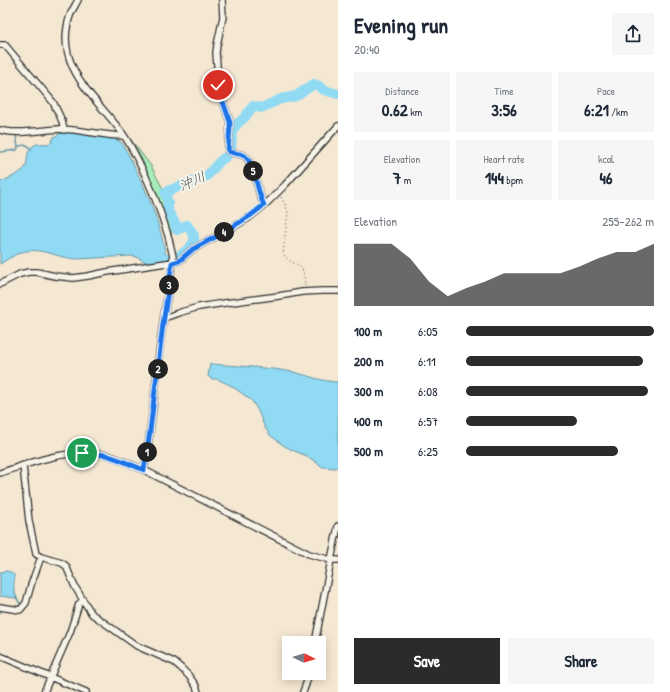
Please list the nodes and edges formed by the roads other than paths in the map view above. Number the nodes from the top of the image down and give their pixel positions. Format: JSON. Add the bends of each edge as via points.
{"nodes":[{"id":1,"x":78,"y":0,"type":"edge"},
{"id":2,"x":222,"y":0,"type":"edge"},
{"id":3,"x":0,"y":45,"type":"edge"},
{"id":4,"x":338,"y":126,"type":"edge"},
{"id":5,"x":0,"y":130,"type":"edge"},
{"id":6,"x":64,"y":130,"type":"junction"},
{"id":7,"x":124,"y":136,"type":"junction"},
{"id":8,"x":264,"y":205,"type":"junction"},
{"id":9,"x":172,"y":263,"type":"junction"},
{"id":10,"x":0,"y":284,"type":"edge"},
{"id":11,"x":338,"y":291,"type":"edge"},
{"id":12,"x":164,"y":318,"type":"junction"},
{"id":13,"x":23,"y":466,"type":"junction"},
{"id":14,"x":144,"y":470,"type":"junction"},
{"id":15,"x":0,"y":473,"type":"edge"},
{"id":16,"x":338,"y":526,"type":"edge"},
{"id":17,"x":41,"y":557,"type":"junction"},
{"id":18,"x":331,"y":560,"type":"junction"},
{"id":19,"x":338,"y":560,"type":"edge"},
{"id":20,"x":82,"y":600,"type":"junction"},
{"id":21,"x":2,"y":607,"type":"edge"},
{"id":22,"x":316,"y":636,"type":"edge"},
{"id":23,"x":0,"y":656,"type":"edge"},
{"id":24,"x":51,"y":677,"type":"junction"},
{"id":25,"x":307,"y":680,"type":"edge"},
{"id":26,"x":44,"y":692,"type":"edge"},
{"id":27,"x":86,"y":692,"type":"edge"},
{"id":28,"x":198,"y":692,"type":"edge"},
{"id":29,"x":303,"y":692,"type":"edge"}],
"edges":[{"from":1,"to":7,"type":"street","via":[[67,26],[70,62],[75,74]]},
{"from":2,"to":8,"type":"street","via":[[223,17],[216,53],[219,90],[230,122],[230,152],[245,156],[251,163]]},
{"from":3,"to":6,"type":"street","via":[[5,45],[53,102]]},
{"from":4,"to":8,"type":"street"},
{"from":5,"to":6,"type":"street"},
{"from":6,"to":7,"type":"street"},
{"from":7,"to":9,"type":"street","via":[[137,157],[157,206],[167,233]]},
{"from":8,"to":9,"type":"street","via":[[238,224]]},
{"from":9,"to":10,"type":"street","via":[[73,278],[29,272]]},
{"from":9,"to":12,"type":"street"},
{"from":11,"to":12,"type":"street","via":[[305,292],[199,307]]},
{"from":12,"to":14,"type":"street"},
{"from":13,"to":14,"type":"street","via":[[50,457],[82,453],[106,455]]},
{"from":13,"to":15,"type":"street"},
{"from":13,"to":17,"type":"street","via":[[28,521],[36,554]]},
{"from":14,"to":18,"type":"street","via":[[309,554]]},
{"from":16,"to":18,"type":"street"},
{"from":17,"to":20,"type":"street","via":[[66,566]]},
{"from":17,"to":21,"type":"street","via":[[26,603],[20,610]]},
{"from":18,"to":19,"type":"street"},
{"from":18,"to":22,"type":"street"},
{"from":20,"to":24,"type":"street"},
{"from":20,"to":28,"type":"street","via":[[92,614],[137,646],[174,662],[189,676]]},
{"from":23,"to":24,"type":"street"},
{"from":24,"to":26,"type":"street"},
{"from":24,"to":27,"type":"street"},
{"from":25,"to":29,"type":"street"}]}
